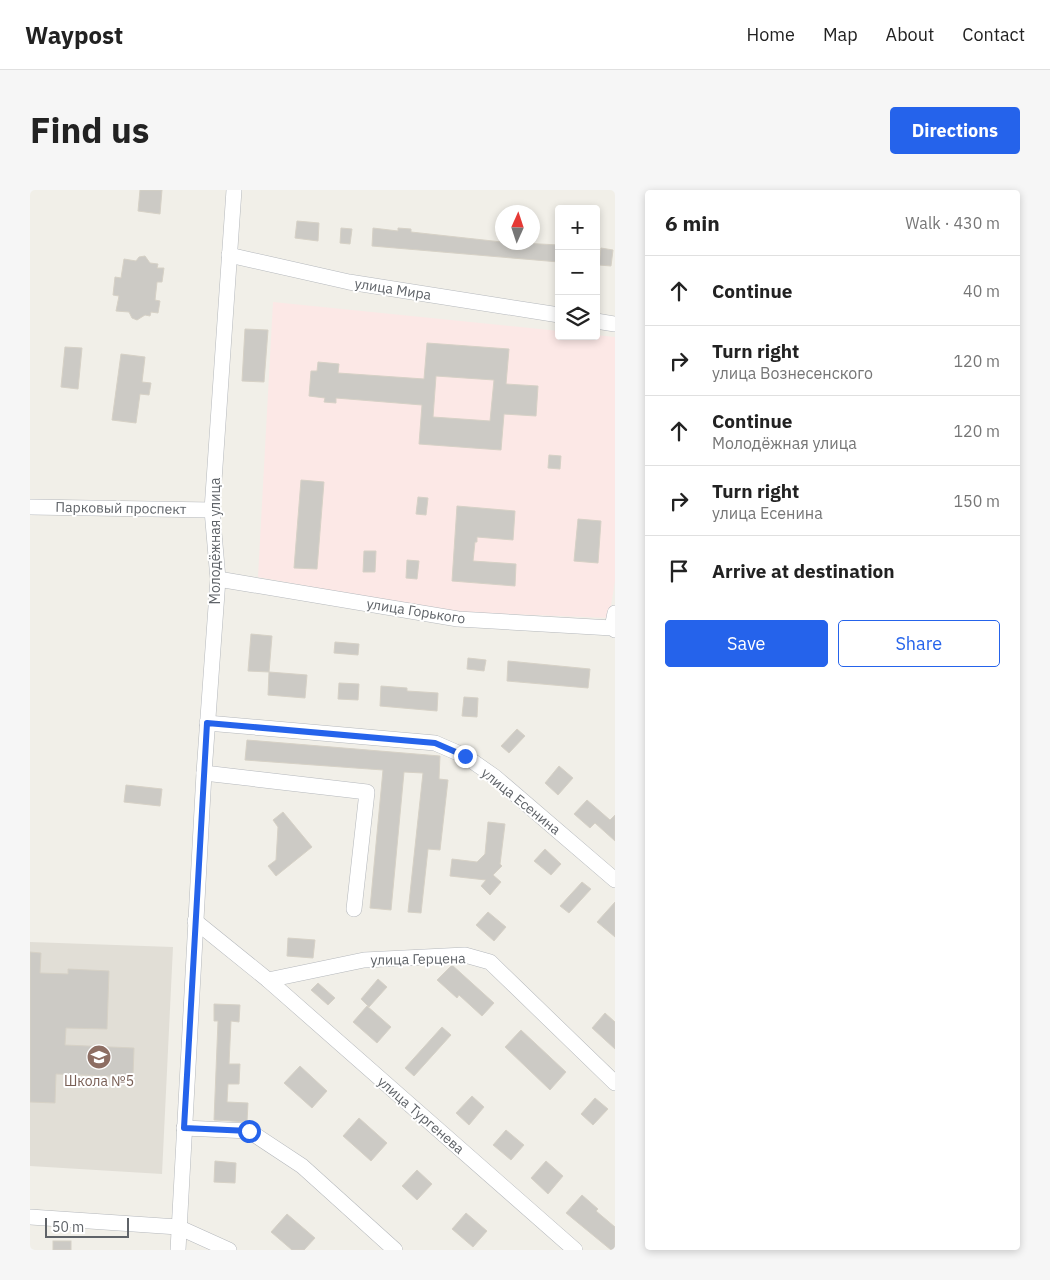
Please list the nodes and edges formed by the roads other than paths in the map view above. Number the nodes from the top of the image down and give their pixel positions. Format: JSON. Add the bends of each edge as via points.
{"nodes":[{"id":1,"x":234,"y":190,"type":"edge"},
{"id":2,"x":229,"y":255,"type":"junction"},
{"id":3,"x":555,"y":314,"type":"edge"},
{"id":4,"x":600,"y":322,"type":"edge"},
{"id":5,"x":615,"y":324,"type":"edge"},
{"id":6,"x":30,"y":507,"type":"edge"},
{"id":7,"x":212,"y":510,"type":"junction"},
{"id":8,"x":218,"y":579,"type":"junction"},
{"id":9,"x":614,"y":623,"type":"edge"},
{"id":10,"x":207,"y":723,"type":"junction"},
{"id":11,"x":204,"y":773,"type":"junction"},
{"id":12,"x":615,"y":880,"type":"edge"},
{"id":13,"x":354,"y":909,"type":"dead end"},
{"id":14,"x":195,"y":922,"type":"junction"},
{"id":15,"x":268,"y":980,"type":"junction"},
{"id":16,"x":615,"y":1084,"type":"edge"},
{"id":17,"x":184,"y":1128,"type":"junction"},
{"id":18,"x":30,"y":1217,"type":"edge"},
{"id":19,"x":178,"y":1226,"type":"junction"},
{"id":20,"x":178,"y":1250,"type":"edge"},
{"id":21,"x":229,"y":1250,"type":"edge"},
{"id":22,"x":394,"y":1250,"type":"edge"},
{"id":23,"x":575,"y":1250,"type":"edge"}],
"edges":[{"from":1,"to":2,"type":"street","name":"Молодёжная улица"},
{"from":2,"to":3,"type":"street","name":"улица Мира","via":[[349,282]]},
{"from":2,"to":7,"type":"street","name":"Молодёжная улица"},
{"from":4,"to":5,"type":"street"},
{"from":6,"to":7,"type":"street","name":"Парковый проспект"},
{"from":7,"to":8,"type":"street","name":"Молодёжная улица"},
{"from":8,"to":9,"type":"street","name":"улица Горького","via":[[458,619]]},
{"from":8,"to":10,"type":"street","name":"Молодёжная улица"},
{"from":10,"to":11,"type":"street","name":"Молодёжная улица"},
{"from":10,"to":12,"type":"street","name":"улица Есенина","via":[[435,743],[465,756],[495,777]]},
{"from":11,"to":13,"type":"street","via":[[367,792]]},
{"from":11,"to":14,"type":"street","name":"Молодёжная улица"},
{"from":14,"to":15,"type":"street"},
{"from":14,"to":17,"type":"street","name":"Молодёжная улица"},
{"from":15,"to":16,"type":"street","name":"улица Герцена","via":[[364,960],[465,955],[490,962]]},
{"from":15,"to":23,"type":"street","name":"улица Тургенева"},
{"from":17,"to":19,"type":"street","name":"Молодёжная улица"},
{"from":17,"to":22,"type":"street","via":[[249,1131],[302,1166]]},
{"from":18,"to":19,"type":"street"},
{"from":19,"to":20,"type":"street","name":"Молодёжная улица"},
{"from":19,"to":21,"type":"street"}]}
